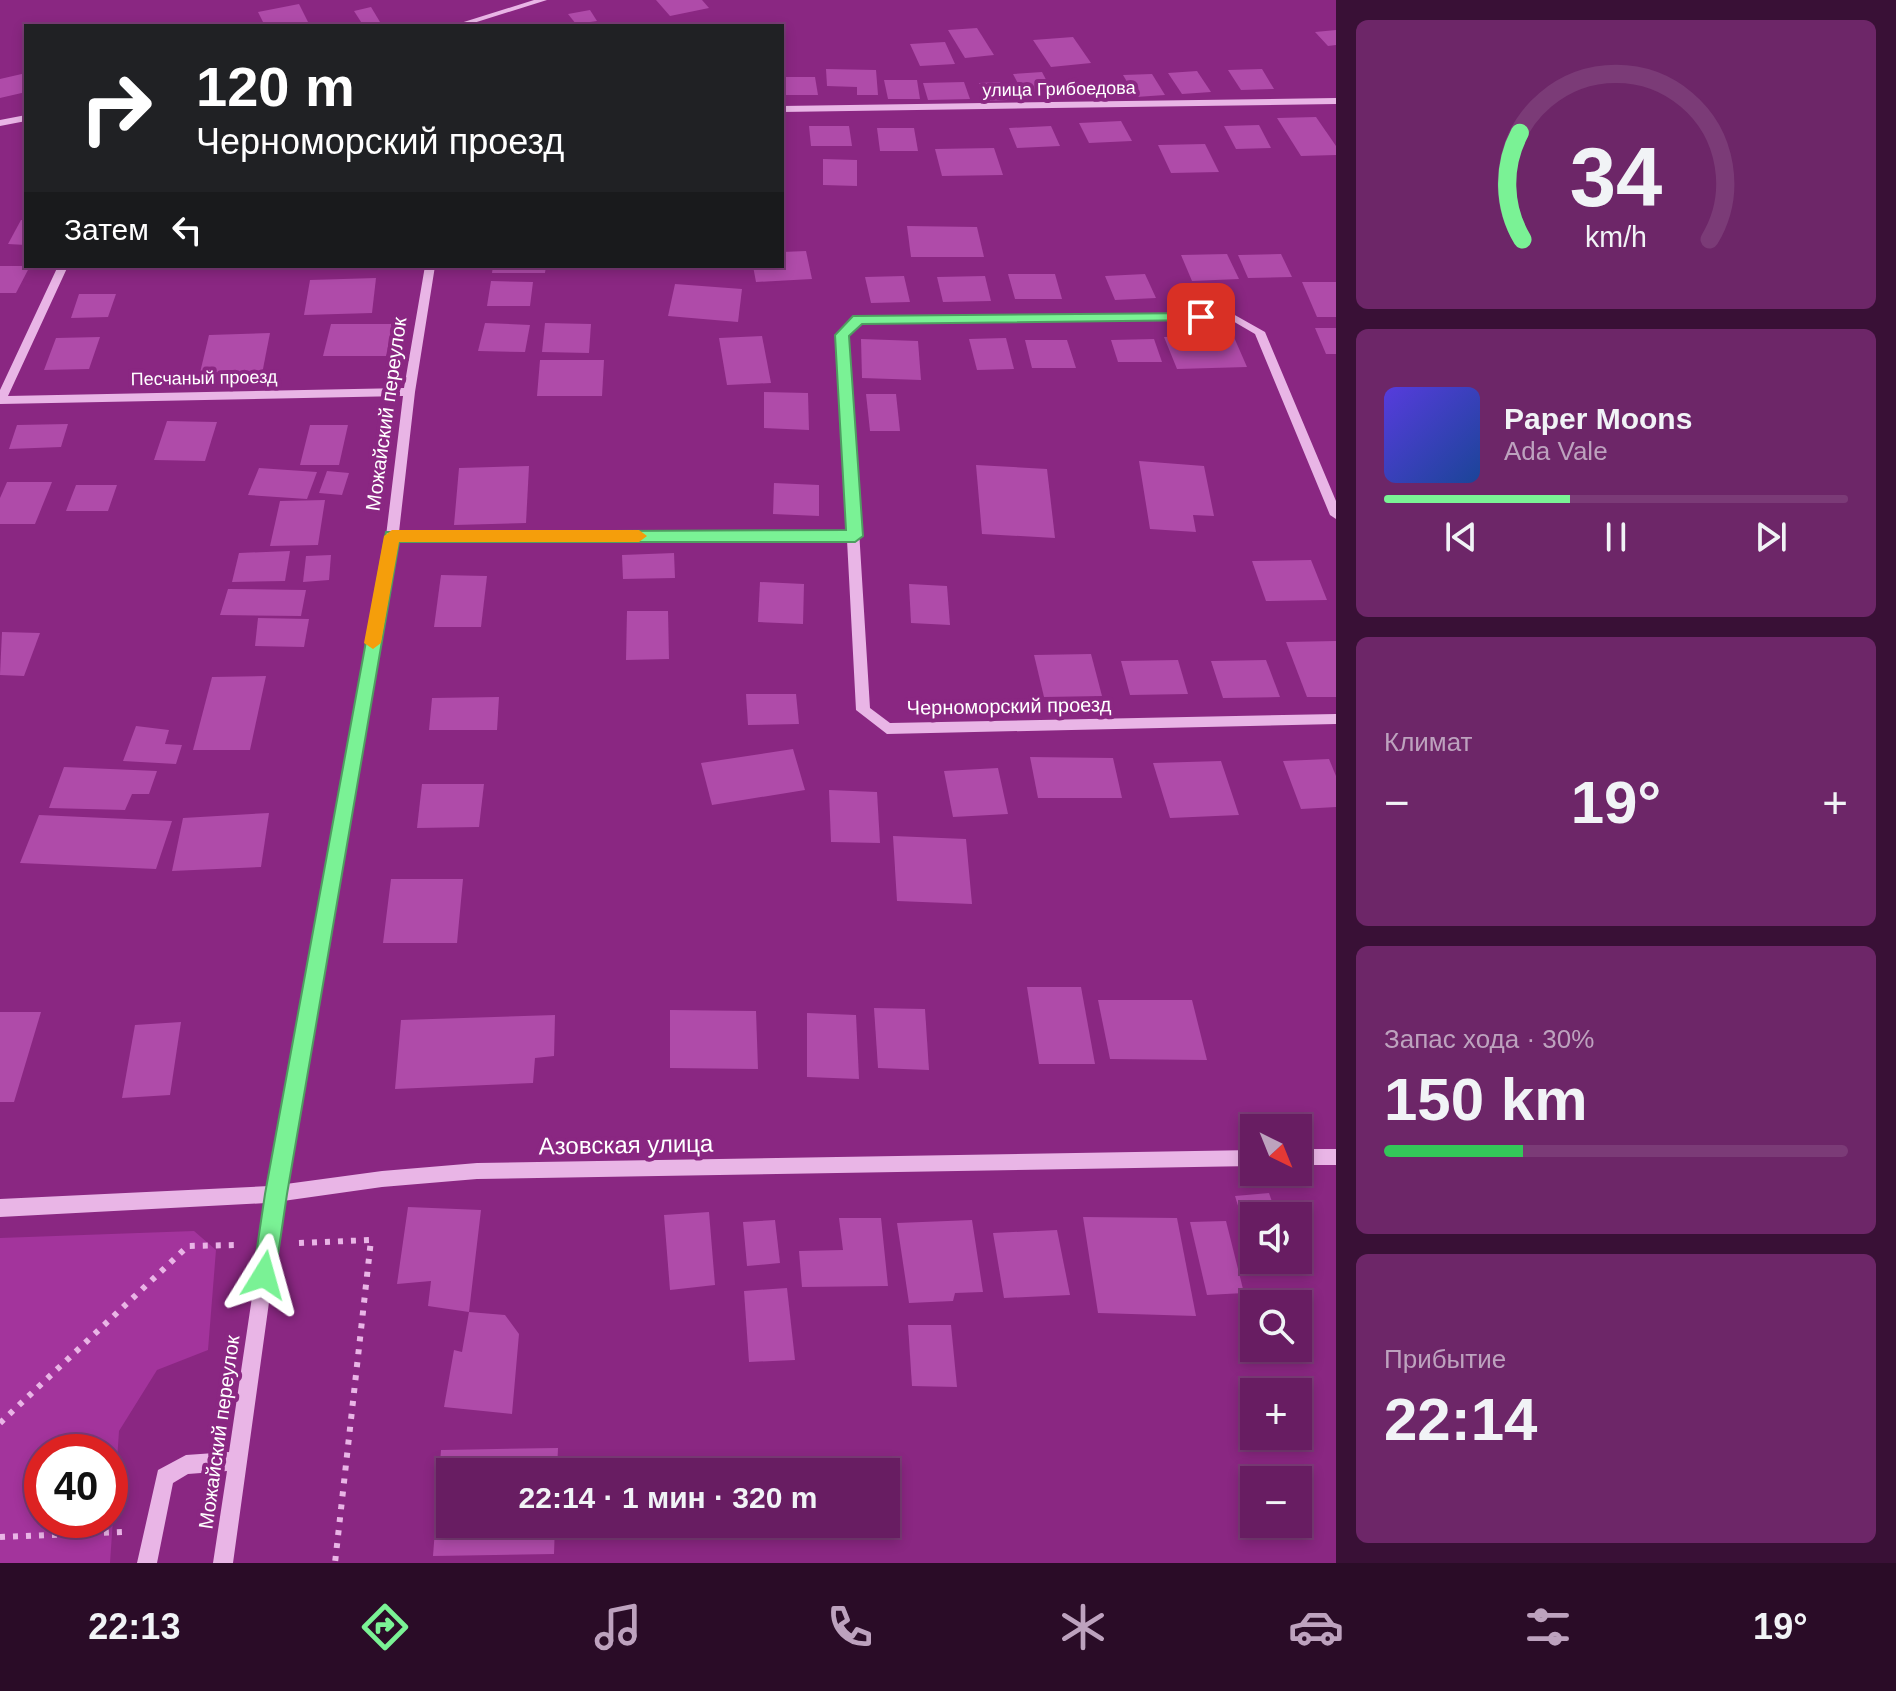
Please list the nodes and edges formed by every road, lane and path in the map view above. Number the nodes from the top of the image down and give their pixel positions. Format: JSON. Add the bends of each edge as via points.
{"nodes":[{"id":1,"x":543,"y":0,"type":"edge"},
{"id":2,"x":475,"y":24,"type":"edge"},
{"id":3,"x":1336,"y":101,"type":"edge"},
{"id":4,"x":784,"y":109,"type":"edge"},
{"id":5,"x":24,"y":118,"type":"edge"},
{"id":6,"x":0,"y":123,"type":"edge"},
{"id":7,"x":62,"y":268,"type":"edge"},
{"id":8,"x":430,"y":268,"type":"edge"},
{"id":9,"x":409,"y":392,"type":"junction"},
{"id":10,"x":0,"y":400,"type":"edge"},
{"id":11,"x":1336,"y":515,"type":"edge"},
{"id":12,"x":392,"y":536,"type":"junction"},
{"id":13,"x":855,"y":536,"type":"junction"},
{"id":14,"x":1336,"y":719,"type":"edge"},
{"id":15,"x":1312,"y":1157,"type":"edge"},
{"id":16,"x":1336,"y":1157,"type":"edge"},
{"id":17,"x":1240,"y":1158,"type":"edge"},
{"id":18,"x":276,"y":1194,"type":"junction"},
{"id":19,"x":0,"y":1208,"type":"edge"},
{"id":20,"x":238,"y":1461,"type":"junction"},
{"id":21,"x":153,"y":1530,"type":"junction"},
{"id":22,"x":0,"y":1537,"type":"edge"},
{"id":23,"x":147,"y":1563,"type":"edge"},
{"id":24,"x":223,"y":1563,"type":"edge"}],
"edges":[{"from":1,"to":2,"type":"street"},
{"from":3,"to":4,"type":"street","name":"улица Грибоедова"},
{"from":5,"to":6,"type":"street"},
{"from":7,"to":10,"type":"street"},
{"from":8,"to":9,"type":"street","name":"Можайский переулок"},
{"from":9,"to":10,"type":"street","name":"Песчаный проезд"},
{"from":9,"to":12,"type":"street","name":"Можайский переулок"},
{"from":11,"to":13,"type":"street","name":"Черноморский проезд","via":[[1260,332],[1233,317],[858,319],[842,335]]},
{"from":12,"to":13,"type":"street"},
{"from":12,"to":18,"type":"street","name":"Можайский переулок"},
{"from":13,"to":14,"type":"street","name":"Черноморский проезд","via":[[863,710],[887,729]]},
{"from":15,"to":16,"type":"street"},
{"from":17,"to":18,"type":"street","name":"Азовская улица","via":[[477,1171]]},
{"from":18,"to":19,"type":"street","name":"Азовская улица"},
{"from":18,"to":20,"type":"street","name":"Можайский переулок"},
{"from":20,"to":21,"type":"street","via":[[176,1468],[165,1477]]},
{"from":20,"to":24,"type":"street","name":"Можайский переулок"},
{"from":21,"to":22,"type":"path"},
{"from":21,"to":23,"type":"street"}]}
